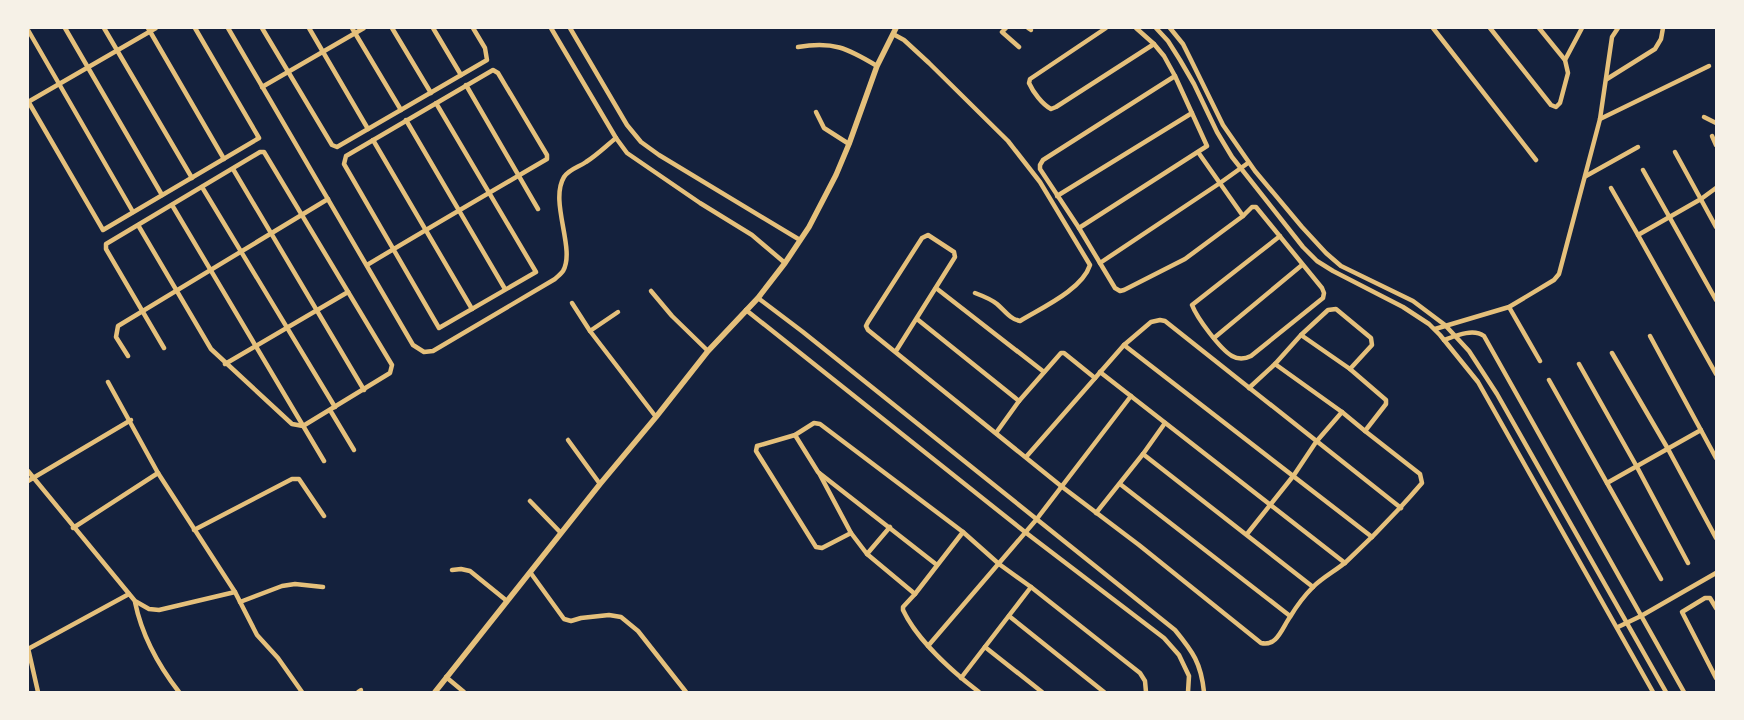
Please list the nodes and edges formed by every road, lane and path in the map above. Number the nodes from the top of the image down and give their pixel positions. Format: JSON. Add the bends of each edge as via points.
{"nodes":[{"id":1,"x":64,"y":28,"type":"edge"},
{"id":2,"x":104,"y":28,"type":"edge"},
{"id":3,"x":156,"y":28,"type":"edge"},
{"id":4,"x":195,"y":28,"type":"edge"},
{"id":5,"x":228,"y":28,"type":"edge"},
{"id":6,"x":262,"y":28,"type":"edge"},
{"id":7,"x":309,"y":28,"type":"edge"},
{"id":8,"x":352,"y":28,"type":"edge"},
{"id":9,"x":364,"y":28,"type":"edge"},
{"id":10,"x":392,"y":28,"type":"edge"},
{"id":11,"x":433,"y":28,"type":"edge"},
{"id":12,"x":473,"y":28,"type":"edge"},
{"id":13,"x":551,"y":28,"type":"edge"},
{"id":14,"x":570,"y":28,"type":"edge"},
{"id":15,"x":997,"y":28,"type":"edge"},
{"id":16,"x":1006,"y":28,"type":"edge"},
{"id":17,"x":1106,"y":28,"type":"edge"},
{"id":18,"x":1136,"y":28,"type":"edge"},
{"id":19,"x":1156,"y":28,"type":"edge"},
{"id":20,"x":1170,"y":28,"type":"edge"},
{"id":21,"x":1432,"y":28,"type":"edge"},
{"id":22,"x":1490,"y":28,"type":"edge"},
{"id":23,"x":1540,"y":28,"type":"edge"},
{"id":24,"x":1582,"y":28,"type":"edge"},
{"id":25,"x":1618,"y":28,"type":"edge"},
{"id":26,"x":1663,"y":28,"type":"edge"},
{"id":27,"x":149,"y":29,"type":"edge"},
{"id":28,"x":28,"y":30,"type":"edge"},
{"id":29,"x":895,"y":31,"type":"edge"},
{"id":30,"x":1002,"y":32,"type":"junction"},
{"id":31,"x":355,"y":33,"type":"junction"},
{"id":32,"x":1154,"y":44,"type":"junction"},
{"id":33,"x":798,"y":47,"type":"dead end"},
{"id":34,"x":1019,"y":47,"type":"dead end"},
{"id":35,"x":118,"y":50,"type":"junction"},
{"id":36,"x":323,"y":52,"type":"junction"},
{"id":37,"x":1565,"y":60,"type":"junction"},
{"id":38,"x":876,"y":66,"type":"junction"},
{"id":39,"x":1709,"y":66,"type":"dead end"},
{"id":40,"x":88,"y":68,"type":"junction"},
{"id":41,"x":288,"y":72,"type":"junction"},
{"id":42,"x":460,"y":75,"type":"junction"},
{"id":43,"x":1175,"y":76,"type":"junction"},
{"id":44,"x":1607,"y":79,"type":"junction"},
{"id":45,"x":59,"y":84,"type":"junction"},
{"id":46,"x":466,"y":85,"type":"junction"},
{"id":47,"x":262,"y":87,"type":"junction"},
{"id":48,"x":431,"y":92,"type":"junction"},
{"id":49,"x":28,"y":101,"type":"edge"},
{"id":50,"x":436,"y":103,"type":"junction"},
{"id":51,"x":401,"y":110,"type":"junction"},
{"id":52,"x":816,"y":112,"type":"dead end"},
{"id":53,"x":1192,"y":113,"type":"junction"},
{"id":54,"x":1704,"y":116,"type":"dead end"},
{"id":55,"x":1600,"y":119,"type":"junction"},
{"id":56,"x":406,"y":120,"type":"junction"},
{"id":57,"x":1716,"y":123,"type":"edge"},
{"id":58,"x":368,"y":129,"type":"junction"},
{"id":59,"x":1712,"y":136,"type":"dead end"},
{"id":60,"x":616,"y":138,"type":"junction"},
{"id":61,"x":373,"y":140,"type":"junction"},
{"id":62,"x":849,"y":144,"type":"junction"},
{"id":63,"x":1716,"y":145,"type":"edge"},
{"id":64,"x":1638,"y":147,"type":"dead end"},
{"id":65,"x":1198,"y":152,"type":"junction"},
{"id":66,"x":1675,"y":152,"type":"dead end"},
{"id":67,"x":224,"y":159,"type":"junction"},
{"id":68,"x":1536,"y":160,"type":"dead end"},
{"id":69,"x":1248,"y":162,"type":"junction"},
{"id":70,"x":233,"y":169,"type":"junction"},
{"id":71,"x":1240,"y":169,"type":"junction"},
{"id":72,"x":1643,"y":170,"type":"dead end"},
{"id":73,"x":519,"y":176,"type":"junction"},
{"id":74,"x":1586,"y":176,"type":"junction"},
{"id":75,"x":192,"y":178,"type":"junction"},
{"id":76,"x":1220,"y":183,"type":"junction"},
{"id":77,"x":202,"y":187,"type":"junction"},
{"id":78,"x":1611,"y":188,"type":"dead end"},
{"id":79,"x":1716,"y":188,"type":"edge"},
{"id":80,"x":489,"y":193,"type":"junction"},
{"id":81,"x":162,"y":195,"type":"junction"},
{"id":82,"x":1057,"y":196,"type":"junction"},
{"id":83,"x":328,"y":199,"type":"junction"},
{"id":84,"x":1701,"y":199,"type":"junction"},
{"id":85,"x":172,"y":205,"type":"junction"},
{"id":86,"x":538,"y":209,"type":"dead end"},
{"id":87,"x":459,"y":210,"type":"junction"},
{"id":88,"x":133,"y":212,"type":"junction"},
{"id":89,"x":302,"y":214,"type":"junction"},
{"id":90,"x":1243,"y":216,"type":"junction"},
{"id":91,"x":1670,"y":217,"type":"junction"},
{"id":92,"x":138,"y":225,"type":"junction"},
{"id":93,"x":1716,"y":227,"type":"edge"},
{"id":94,"x":1079,"y":228,"type":"junction"},
{"id":95,"x":426,"y":230,"type":"junction"},
{"id":96,"x":271,"y":233,"type":"junction"},
{"id":97,"x":1638,"y":235,"type":"junction"},
{"id":98,"x":1280,"y":236,"type":"junction"},
{"id":99,"x":800,"y":240,"type":"junction"},
{"id":100,"x":393,"y":249,"type":"junction"},
{"id":101,"x":241,"y":251,"type":"junction"},
{"id":102,"x":785,"y":263,"type":"junction"},
{"id":103,"x":1100,"y":263,"type":"junction"},
{"id":104,"x":367,"y":265,"type":"junction"},
{"id":105,"x":1302,"y":265,"type":"junction"},
{"id":106,"x":210,"y":270,"type":"junction"},
{"id":107,"x":936,"y":288,"type":"junction"},
{"id":108,"x":505,"y":289,"type":"junction"},
{"id":109,"x":176,"y":290,"type":"junction"},
{"id":110,"x":651,"y":291,"type":"dead end"},
{"id":111,"x":348,"y":292,"type":"junction"},
{"id":112,"x":975,"y":293,"type":"dead end"},
{"id":113,"x":758,"y":298,"type":"junction"},
{"id":114,"x":1716,"y":300,"type":"edge"},
{"id":115,"x":572,"y":303,"type":"dead end"},
{"id":116,"x":1510,"y":307,"type":"junction"},
{"id":117,"x":472,"y":309,"type":"junction"},
{"id":118,"x":317,"y":310,"type":"junction"},
{"id":119,"x":746,"y":310,"type":"junction"},
{"id":120,"x":142,"y":311,"type":"junction"},
{"id":121,"x":618,"y":312,"type":"dead end"},
{"id":122,"x":916,"y":319,"type":"junction"},
{"id":123,"x":1445,"y":326,"type":"junction"},
{"id":124,"x":287,"y":328,"type":"junction"},
{"id":125,"x":1435,"y":329,"type":"junction"},
{"id":126,"x":590,"y":331,"type":"junction"},
{"id":127,"x":1301,"y":335,"type":"junction"},
{"id":128,"x":1456,"y":336,"type":"junction"},
{"id":129,"x":1650,"y":336,"type":"dead end"},
{"id":130,"x":1214,"y":338,"type":"junction"},
{"id":131,"x":1444,"y":340,"type":"junction"},
{"id":132,"x":1124,"y":345,"type":"junction"},
{"id":133,"x":256,"y":346,"type":"junction"},
{"id":134,"x":164,"y":348,"type":"dead end"},
{"id":135,"x":896,"y":351,"type":"junction"},
{"id":136,"x":708,"y":352,"type":"junction"},
{"id":137,"x":1612,"y":353,"type":"dead end"},
{"id":138,"x":128,"y":356,"type":"dead end"},
{"id":139,"x":1540,"y":361,"type":"dead end"},
{"id":140,"x":225,"y":364,"type":"junction"},
{"id":141,"x":1275,"y":364,"type":"junction"},
{"id":142,"x":1579,"y":364,"type":"dead end"},
{"id":143,"x":1350,"y":370,"type":"junction"},
{"id":144,"x":1044,"y":372,"type":"junction"},
{"id":145,"x":1100,"y":372,"type":"junction"},
{"id":146,"x":1716,"y":374,"type":"edge"},
{"id":147,"x":1095,"y":378,"type":"junction"},
{"id":148,"x":1549,"y":380,"type":"dead end"},
{"id":149,"x":108,"y":382,"type":"dead end"},
{"id":150,"x":1249,"y":388,"type":"junction"},
{"id":151,"x":364,"y":390,"type":"junction"},
{"id":152,"x":1131,"y":396,"type":"junction"},
{"id":153,"x":1019,"y":402,"type":"junction"},
{"id":154,"x":333,"y":408,"type":"junction"},
{"id":155,"x":1342,"y":412,"type":"junction"},
{"id":156,"x":656,"y":417,"type":"junction"},
{"id":157,"x":131,"y":420,"type":"junction"},
{"id":158,"x":1165,"y":423,"type":"junction"},
{"id":159,"x":303,"y":426,"type":"junction"},
{"id":160,"x":1701,"y":430,"type":"junction"},
{"id":161,"x":1365,"y":431,"type":"junction"},
{"id":162,"x":996,"y":433,"type":"junction"},
{"id":163,"x":795,"y":435,"type":"junction"},
{"id":164,"x":568,"y":440,"type":"dead end"},
{"id":165,"x":1316,"y":442,"type":"junction"},
{"id":166,"x":1668,"y":449,"type":"junction"},
{"id":167,"x":354,"y":450,"type":"dead end"},
{"id":168,"x":1143,"y":454,"type":"junction"},
{"id":169,"x":1026,"y":457,"type":"junction"},
{"id":170,"x":1716,"y":458,"type":"edge"},
{"id":171,"x":324,"y":461,"type":"dead end"},
{"id":172,"x":1637,"y":467,"type":"junction"},
{"id":173,"x":28,"y":471,"type":"edge"},
{"id":174,"x":818,"y":472,"type":"junction"},
{"id":175,"x":158,"y":473,"type":"junction"},
{"id":176,"x":1294,"y":475,"type":"junction"},
{"id":177,"x":30,"y":479,"type":"edge"},
{"id":178,"x":1608,"y":483,"type":"junction"},
{"id":179,"x":600,"y":484,"type":"junction"},
{"id":180,"x":1120,"y":484,"type":"junction"},
{"id":181,"x":1061,"y":486,"type":"junction"},
{"id":182,"x":530,"y":501,"type":"dead end"},
{"id":183,"x":1270,"y":505,"type":"junction"},
{"id":184,"x":1401,"y":508,"type":"junction"},
{"id":185,"x":1096,"y":513,"type":"junction"},
{"id":186,"x":324,"y":516,"type":"dead end"},
{"id":187,"x":1036,"y":520,"type":"junction"},
{"id":188,"x":890,"y":527,"type":"junction"},
{"id":189,"x":73,"y":528,"type":"junction"},
{"id":190,"x":194,"y":530,"type":"junction"},
{"id":191,"x":851,"y":532,"type":"junction"},
{"id":192,"x":963,"y":532,"type":"junction"},
{"id":193,"x":1025,"y":532,"type":"junction"},
{"id":194,"x":561,"y":533,"type":"junction"},
{"id":195,"x":1247,"y":534,"type":"junction"},
{"id":196,"x":1372,"y":537,"type":"junction"},
{"id":197,"x":1716,"y":538,"type":"edge"},
{"id":198,"x":867,"y":554,"type":"junction"},
{"id":199,"x":1345,"y":563,"type":"junction"},
{"id":200,"x":1688,"y":563,"type":"dead end"},
{"id":201,"x":999,"y":564,"type":"junction"},
{"id":202,"x":937,"y":565,"type":"junction"},
{"id":203,"x":452,"y":570,"type":"dead end"},
{"id":204,"x":530,"y":572,"type":"junction"},
{"id":205,"x":1716,"y":573,"type":"edge"},
{"id":206,"x":1661,"y":578,"type":"dead end"},
{"id":207,"x":323,"y":587,"type":"dead end"},
{"id":208,"x":1031,"y":587,"type":"junction"},
{"id":209,"x":1313,"y":587,"type":"junction"},
{"id":210,"x":235,"y":592,"type":"junction"},
{"id":211,"x":129,"y":594,"type":"junction"},
{"id":212,"x":915,"y":594,"type":"junction"},
{"id":213,"x":135,"y":601,"type":"junction"},
{"id":214,"x":507,"y":601,"type":"junction"},
{"id":215,"x":240,"y":602,"type":"junction"},
{"id":216,"x":1715,"y":605,"type":"edge"},
{"id":217,"x":1009,"y":616,"type":"junction"},
{"id":218,"x":1290,"y":616,"type":"junction"},
{"id":219,"x":1641,"y":616,"type":"junction"},
{"id":220,"x":1627,"y":623,"type":"junction"},
{"id":221,"x":1618,"y":627,"type":"junction"},
{"id":222,"x":928,"y":646,"type":"junction"},
{"id":223,"x":984,"y":647,"type":"junction"},
{"id":224,"x":28,"y":648,"type":"edge"},
{"id":225,"x":446,"y":677,"type":"junction"},
{"id":226,"x":960,"y":678,"type":"junction"},
{"id":227,"x":1716,"y":678,"type":"edge"},
{"id":228,"x":38,"y":692,"type":"edge"},
{"id":229,"x":179,"y":692,"type":"edge"},
{"id":230,"x":302,"y":692,"type":"edge"},
{"id":231,"x":435,"y":692,"type":"edge"},
{"id":232,"x":464,"y":692,"type":"edge"},
{"id":233,"x":686,"y":692,"type":"edge"},
{"id":234,"x":979,"y":692,"type":"edge"},
{"id":235,"x":1042,"y":692,"type":"edge"},
{"id":236,"x":1104,"y":692,"type":"edge"},
{"id":237,"x":1146,"y":692,"type":"edge"},
{"id":238,"x":1188,"y":692,"type":"edge"},
{"id":239,"x":1204,"y":692,"type":"edge"},
{"id":240,"x":1653,"y":692,"type":"edge"},
{"id":241,"x":1666,"y":692,"type":"edge"},
{"id":242,"x":1684,"y":692,"type":"edge"}],
"edges":[{"from":1,"to":40,"type":"street"},
{"from":2,"to":35,"type":"street"},
{"from":3,"to":27,"type":"street"},
{"from":4,"to":67,"type":"street","via":[[259,138]]},
{"from":5,"to":47,"type":"street"},
{"from":6,"to":41,"type":"street"},
{"from":7,"to":36,"type":"street"},
{"from":8,"to":31,"type":"street"},
{"from":9,"to":31,"type":"street"},
{"from":10,"to":48,"type":"street"},
{"from":11,"to":42,"type":"street"},
{"from":12,"to":42,"type":"street","via":[[486,48],[487,60]]},
{"from":13,"to":60,"type":"street"},
{"from":14,"to":99,"type":"street","via":[[627,125],[641,142]]},
{"from":15,"to":30,"type":"street"},
{"from":16,"to":30,"type":"street"},
{"from":17,"to":32,"type":"street","via":[[1030,79],[1031,88],[1046,106],[1051,109]]},
{"from":18,"to":32,"type":"street"},
{"from":19,"to":71,"type":"street","via":[[1180,60]]},
{"from":20,"to":69,"type":"street","via":[[1183,44],[1223,125]]},
{"from":21,"to":68,"type":"street"},
{"from":22,"to":37,"type":"street","via":[[1551,105],[1556,107],[1568,73]]},
{"from":23,"to":37,"type":"street"},
{"from":24,"to":37,"type":"street"},
{"from":25,"to":44,"type":"street","via":[[1612,37]]},
{"from":26,"to":44,"type":"street","via":[[1655,49]]},
{"from":27,"to":35,"type":"street"},
{"from":27,"to":67,"type":"street"},
{"from":28,"to":45,"type":"street"},
{"from":29,"to":38,"type":"street"},
{"from":29,"to":112,"type":"street","via":[[1008,141],[1040,182],[1090,265],[1070,290],[1020,321]]},
{"from":30,"to":34,"type":"street"},
{"from":31,"to":36,"type":"street"},
{"from":31,"to":51,"type":"street"},
{"from":32,"to":43,"type":"street"},
{"from":33,"to":38,"type":"street","via":[[840,47]]},
{"from":35,"to":40,"type":"street"},
{"from":35,"to":75,"type":"street"},
{"from":36,"to":41,"type":"street"},
{"from":36,"to":58,"type":"street"},
{"from":38,"to":62,"type":"street"},
{"from":39,"to":55,"type":"street"},
{"from":40,"to":45,"type":"street"},
{"from":40,"to":81,"type":"street"},
{"from":41,"to":47,"type":"street"},
{"from":41,"to":58,"type":"street","via":[[332,145],[337,147]]},
{"from":42,"to":48,"type":"street"},
{"from":43,"to":53,"type":"street"},
{"from":43,"to":82,"type":"street","via":[[1043,160],[1040,169]]},
{"from":44,"to":55,"type":"street"},
{"from":45,"to":49,"type":"street"},
{"from":45,"to":88,"type":"street"},
{"from":46,"to":50,"type":"street"},
{"from":46,"to":73,"type":"street"},
{"from":46,"to":73,"type":"street","via":[[493,70],[498,73],[547,155],[547,159]]},
{"from":47,"to":83,"type":"street"},
{"from":48,"to":51,"type":"street"},
{"from":49,"to":88,"type":"street","via":[[103,230]]},
{"from":50,"to":56,"type":"street"},
{"from":50,"to":80,"type":"street"},
{"from":51,"to":58,"type":"street"},
{"from":52,"to":62,"type":"street","via":[[824,128]]},
{"from":53,"to":65,"type":"street","via":[[1207,144]]},
{"from":53,"to":82,"type":"street"},
{"from":54,"to":57,"type":"street"},
{"from":55,"to":74,"type":"street"},
{"from":56,"to":61,"type":"street"},
{"from":56,"to":87,"type":"street"},
{"from":59,"to":63,"type":"street"},
{"from":60,"to":102,"type":"street","via":[[627,153],[752,235]]},
{"from":60,"to":104,"type":"street","via":[[586,162],[567,172],[563,179],[560,207],[566,252],[563,271],[555,279],[433,351],[424,352],[413,345]]},
{"from":61,"to":95,"type":"street"},
{"from":61,"to":100,"type":"street","via":[[346,156],[344,164]]},
{"from":62,"to":99,"type":"street","via":[[836,175]]},
{"from":64,"to":74,"type":"street"},
{"from":65,"to":76,"type":"street"},
{"from":65,"to":94,"type":"street"},
{"from":66,"to":84,"type":"street"},
{"from":67,"to":75,"type":"street"},
{"from":69,"to":71,"type":"street"},
{"from":69,"to":123,"type":"street","via":[[1302,227],[1336,261],[1413,301]]},
{"from":70,"to":77,"type":"street"},
{"from":70,"to":89,"type":"street","via":[[264,152]]},
{"from":70,"to":96,"type":"street"},
{"from":71,"to":76,"type":"street"},
{"from":71,"to":125,"type":"street","via":[[1318,261],[1403,307]]},
{"from":72,"to":91,"type":"street"},
{"from":73,"to":80,"type":"street"},
{"from":73,"to":86,"type":"street"},
{"from":74,"to":116,"type":"street","via":[[1559,274]]},
{"from":75,"to":81,"type":"street"},
{"from":76,"to":90,"type":"street"},
{"from":76,"to":103,"type":"street"},
{"from":77,"to":85,"type":"street"},
{"from":77,"to":101,"type":"street"},
{"from":78,"to":97,"type":"street"},
{"from":79,"to":84,"type":"street"},
{"from":80,"to":87,"type":"street"},
{"from":80,"to":108,"type":"street","via":[[536,272]]},
{"from":81,"to":88,"type":"street"},
{"from":82,"to":94,"type":"street"},
{"from":83,"to":89,"type":"street"},
{"from":83,"to":104,"type":"street"},
{"from":84,"to":91,"type":"street"},
{"from":84,"to":93,"type":"street"},
{"from":85,"to":92,"type":"street"},
{"from":85,"to":106,"type":"street"},
{"from":87,"to":95,"type":"street"},
{"from":87,"to":108,"type":"street"},
{"from":89,"to":96,"type":"street"},
{"from":89,"to":111,"type":"street"},
{"from":90,"to":98,"type":"street","via":[[1256,207]]},
{"from":90,"to":103,"type":"street","via":[[1186,259],[1124,290],[1115,288]]},
{"from":91,"to":97,"type":"street"},
{"from":91,"to":114,"type":"street"},
{"from":92,"to":109,"type":"street"},
{"from":92,"to":120,"type":"street","via":[[105,246]]},
{"from":94,"to":103,"type":"street"},
{"from":95,"to":100,"type":"street"},
{"from":95,"to":117,"type":"street"},
{"from":96,"to":101,"type":"street"},
{"from":96,"to":118,"type":"street"},
{"from":97,"to":146,"type":"street"},
{"from":98,"to":105,"type":"street"},
{"from":98,"to":130,"type":"street","via":[[1192,305]]},
{"from":99,"to":102,"type":"street"},
{"from":100,"to":104,"type":"street"},
{"from":100,"to":117,"type":"street","via":[[439,328]]},
{"from":101,"to":106,"type":"street"},
{"from":101,"to":124,"type":"street"},
{"from":102,"to":113,"type":"street"},
{"from":105,"to":130,"type":"street"},
{"from":105,"to":130,"type":"street","via":[[1324,293],[1315,304],[1244,359],[1232,356]]},
{"from":106,"to":109,"type":"street"},
{"from":106,"to":133,"type":"street"},
{"from":107,"to":122,"type":"street"},
{"from":107,"to":135,"type":"street","via":[[956,254],[928,235],[922,238],[866,326]]},
{"from":107,"to":144,"type":"street"},
{"from":108,"to":117,"type":"street"},
{"from":109,"to":120,"type":"street"},
{"from":109,"to":140,"type":"street","via":[[211,349]]},
{"from":110,"to":136,"type":"street"},
{"from":111,"to":118,"type":"street"},
{"from":111,"to":151,"type":"street","via":[[392,365],[390,373]]},
{"from":113,"to":119,"type":"street"},
{"from":113,"to":187,"type":"street"},
{"from":115,"to":126,"type":"street"},
{"from":116,"to":123,"type":"street"},
{"from":116,"to":139,"type":"street"},
{"from":118,"to":124,"type":"street"},
{"from":118,"to":151,"type":"street"},
{"from":119,"to":136,"type":"street"},
{"from":119,"to":193,"type":"street"},
{"from":120,"to":134,"type":"street"},
{"from":120,"to":138,"type":"street","via":[[116,330],[116,336]]},
{"from":121,"to":126,"type":"street"},
{"from":122,"to":135,"type":"street"},
{"from":122,"to":153,"type":"street"},
{"from":123,"to":125,"type":"street"},
{"from":123,"to":128,"type":"street"},
{"from":124,"to":133,"type":"street"},
{"from":124,"to":154,"type":"street"},
{"from":125,"to":131,"type":"street"},
{"from":126,"to":156,"type":"street"},
{"from":127,"to":141,"type":"street"},
{"from":127,"to":143,"type":"street"},
{"from":127,"to":143,"type":"street","via":[[1328,310],[1336,310],[1372,341]]},
{"from":128,"to":131,"type":"street"},
{"from":128,"to":219,"type":"street","via":[[1479,333],[1484,336]]},
{"from":128,"to":220,"type":"street","via":[[1497,394]]},
{"from":129,"to":160,"type":"street"},
{"from":131,"to":221,"type":"street","via":[[1478,382]]},
{"from":132,"to":145,"type":"street"},
{"from":132,"to":150,"type":"street","via":[[1151,322],[1165,321]]},
{"from":132,"to":176,"type":"street"},
{"from":133,"to":140,"type":"street"},
{"from":133,"to":159,"type":"street"},
{"from":135,"to":162,"type":"street"},
{"from":136,"to":156,"type":"street"},
{"from":137,"to":166,"type":"street"},
{"from":140,"to":159,"type":"street","via":[[292,424]]},
{"from":141,"to":150,"type":"street"},
{"from":141,"to":155,"type":"street"},
{"from":142,"to":172,"type":"street"},
{"from":143,"to":161,"type":"street","via":[[1386,400]]},
{"from":144,"to":147,"type":"street","via":[[1061,352]]},
{"from":144,"to":153,"type":"street"},
{"from":145,"to":147,"type":"street"},
{"from":145,"to":152,"type":"street"},
{"from":147,"to":169,"type":"street"},
{"from":148,"to":178,"type":"street"},
{"from":149,"to":157,"type":"street"},
{"from":150,"to":165,"type":"street"},
{"from":151,"to":154,"type":"street"},
{"from":152,"to":158,"type":"street"},
{"from":152,"to":181,"type":"street"},
{"from":153,"to":162,"type":"street"},
{"from":154,"to":159,"type":"street"},
{"from":154,"to":167,"type":"street"},
{"from":155,"to":161,"type":"street"},
{"from":155,"to":165,"type":"street"},
{"from":156,"to":179,"type":"street"},
{"from":157,"to":175,"type":"street"},
{"from":157,"to":177,"type":"street"},
{"from":158,"to":168,"type":"street"},
{"from":158,"to":183,"type":"street"},
{"from":159,"to":171,"type":"street"},
{"from":160,"to":166,"type":"street"},
{"from":160,"to":170,"type":"street"},
{"from":161,"to":184,"type":"street","via":[[1420,474],[1422,483]]},
{"from":162,"to":169,"type":"street"},
{"from":163,"to":174,"type":"street"},
{"from":163,"to":191,"type":"street","via":[[757,446],[756,451],[816,547],[822,548]]},
{"from":163,"to":192,"type":"street","via":[[814,423],[820,424]]},
{"from":164,"to":179,"type":"street"},
{"from":165,"to":176,"type":"street"},
{"from":165,"to":184,"type":"street"},
{"from":166,"to":172,"type":"street"},
{"from":166,"to":197,"type":"street"},
{"from":168,"to":180,"type":"street"},
{"from":168,"to":195,"type":"street"},
{"from":169,"to":181,"type":"street"},
{"from":172,"to":178,"type":"street"},
{"from":172,"to":200,"type":"street"},
{"from":173,"to":177,"type":"street"},
{"from":174,"to":188,"type":"street"},
{"from":174,"to":191,"type":"street"},
{"from":175,"to":189,"type":"street"},
{"from":175,"to":190,"type":"street"},
{"from":176,"to":183,"type":"street"},
{"from":176,"to":196,"type":"street"},
{"from":177,"to":189,"type":"street"},
{"from":178,"to":206,"type":"street"},
{"from":179,"to":194,"type":"street"},
{"from":180,"to":185,"type":"street"},
{"from":180,"to":218,"type":"street"},
{"from":181,"to":185,"type":"street"},
{"from":181,"to":187,"type":"street"},
{"from":182,"to":194,"type":"street"},
{"from":183,"to":195,"type":"street"},
{"from":183,"to":199,"type":"street"},
{"from":184,"to":196,"type":"street"},
{"from":185,"to":218,"type":"street","via":[[1261,643],[1274,641]]},
{"from":186,"to":190,"type":"street","via":[[299,479],[292,479]]},
{"from":187,"to":193,"type":"street"},
{"from":187,"to":239,"type":"street","via":[[1175,630],[1193,652],[1202,674]]},
{"from":188,"to":198,"type":"street"},
{"from":188,"to":202,"type":"street"},
{"from":189,"to":211,"type":"street"},
{"from":190,"to":210,"type":"street"},
{"from":191,"to":198,"type":"street"},
{"from":192,"to":201,"type":"street"},
{"from":192,"to":202,"type":"street"},
{"from":193,"to":201,"type":"street"},
{"from":193,"to":238,"type":"street","via":[[1164,638],[1178,655],[1188,676]]},
{"from":194,"to":204,"type":"street"},
{"from":195,"to":209,"type":"street"},
{"from":196,"to":199,"type":"street"},
{"from":198,"to":212,"type":"street"},
{"from":199,"to":209,"type":"street"},
{"from":201,"to":208,"type":"street"},
{"from":201,"to":222,"type":"street"},
{"from":202,"to":212,"type":"street"},
{"from":203,"to":214,"type":"street","via":[[470,571]]},
{"from":204,"to":214,"type":"street"},
{"from":204,"to":233,"type":"street","via":[[564,619],[571,622],[608,615],[622,617],[638,630]]},
{"from":205,"to":219,"type":"street"},
{"from":207,"to":215,"type":"street","via":[[282,586]]},
{"from":208,"to":217,"type":"street"},
{"from":208,"to":237,"type":"street","via":[[1140,673]]},
{"from":209,"to":218,"type":"street"},
{"from":210,"to":213,"type":"street","via":[[159,610],[149,609]]},
{"from":210,"to":215,"type":"street"},
{"from":211,"to":213,"type":"street"},
{"from":211,"to":224,"type":"street"},
{"from":212,"to":222,"type":"street","via":[[903,610]]},
{"from":213,"to":229,"type":"street","via":[[138,617],[157,660]]},
{"from":214,"to":225,"type":"street"},
{"from":215,"to":230,"type":"street","via":[[257,635]]},
{"from":216,"to":227,"type":"street","via":[[1710,598],[1705,598],[1682,612]]},
{"from":217,"to":223,"type":"street"},
{"from":217,"to":236,"type":"street"},
{"from":219,"to":220,"type":"street"},
{"from":219,"to":242,"type":"street"},
{"from":220,"to":221,"type":"street"},
{"from":220,"to":241,"type":"street"},
{"from":221,"to":240,"type":"street"},
{"from":222,"to":226,"type":"street"},
{"from":223,"to":226,"type":"street"},
{"from":223,"to":235,"type":"street"},
{"from":224,"to":228,"type":"street"},
{"from":225,"to":231,"type":"street"},
{"from":225,"to":232,"type":"street"},
{"from":226,"to":234,"type":"street"}]}
